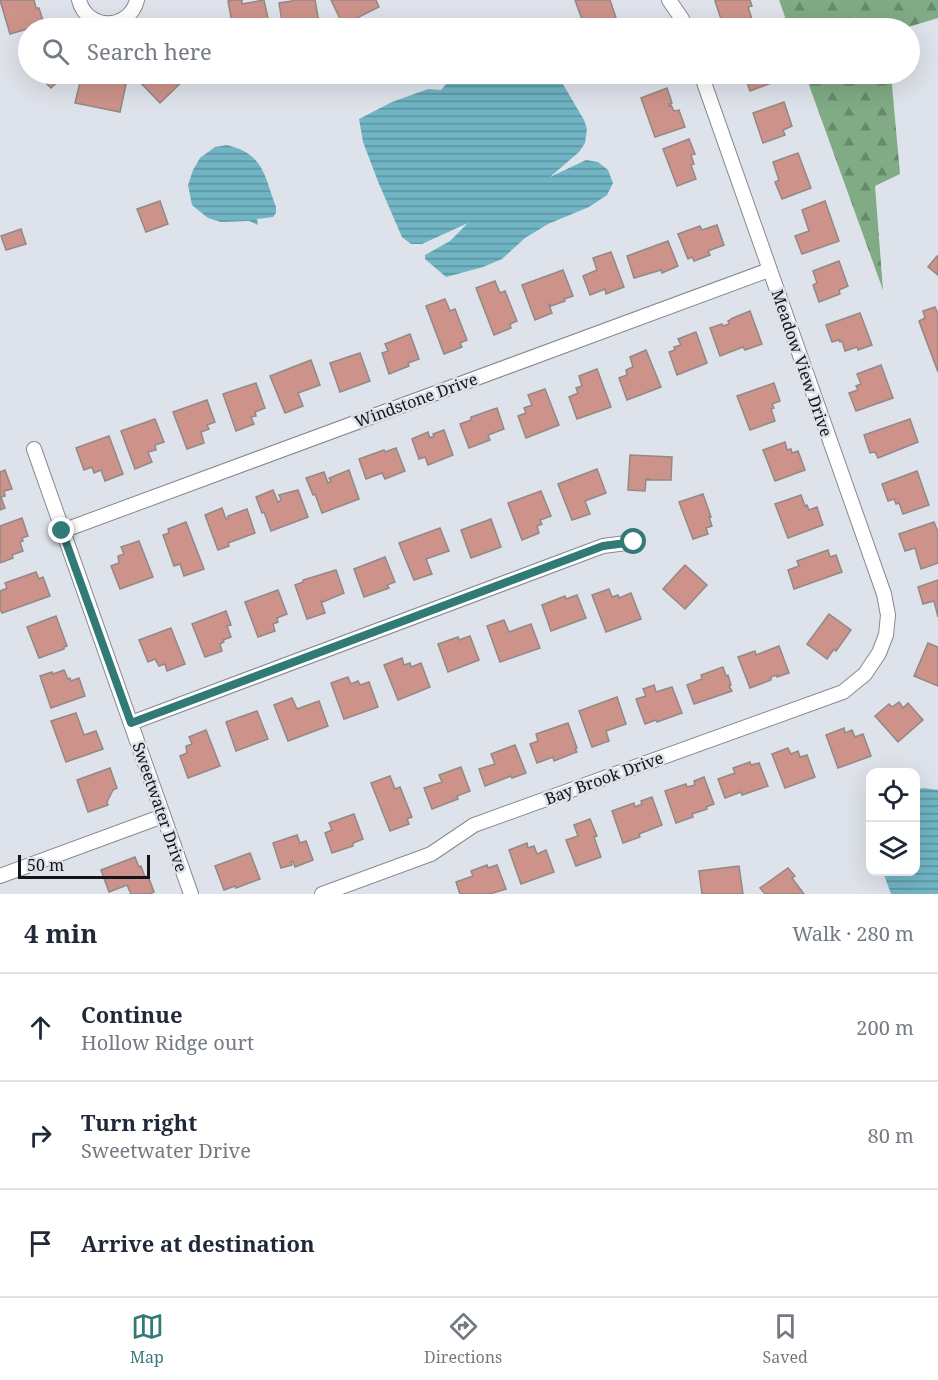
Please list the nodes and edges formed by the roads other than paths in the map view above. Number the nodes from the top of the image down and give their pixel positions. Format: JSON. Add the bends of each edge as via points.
{"nodes":[{"id":1,"x":79,"y":0,"type":"edge"},
{"id":2,"x":137,"y":0,"type":"edge"},
{"id":3,"x":669,"y":0,"type":"edge"},
{"id":4,"x":90,"y":18,"type":"edge"},
{"id":5,"x":125,"y":18,"type":"edge"},
{"id":6,"x":681,"y":18,"type":"edge"},
{"id":7,"x":705,"y":84,"type":"edge"},
{"id":8,"x":770,"y":270,"type":"junction"},
{"id":9,"x":34,"y":449,"type":"dead end"},
{"id":10,"x":62,"y":531,"type":"junction"},
{"id":11,"x":634,"y":542,"type":"dead end"},
{"id":12,"x":879,"y":653,"type":"joint"},
{"id":13,"x":131,"y":723,"type":"junction"},
{"id":14,"x":163,"y":816,"type":"junction"},
{"id":15,"x":0,"y":876,"type":"edge"},
{"id":16,"x":191,"y":894,"type":"edge"},
{"id":17,"x":322,"y":894,"type":"edge"}],
"edges":[{"from":1,"to":4,"type":"street"},
{"from":2,"to":5,"type":"street"},
{"from":3,"to":6,"type":"street"},
{"from":7,"to":8,"type":"street","name":"Meadow View Drive"},
{"from":8,"to":10,"type":"street","name":"Windstone Drive"},
{"from":8,"to":12,"type":"street","name":"Meadow View Drive","via":[[884,594],[888,615]]},
{"from":9,"to":10,"type":"street","name":"Sweetwater Drive"},
{"from":10,"to":13,"type":"street","name":"Sweetwater Drive"},
{"from":11,"to":13,"type":"street","via":[[603,546]]},
{"from":12,"to":17,"type":"street","name":"Bay Brook Drive","via":[[864,674],[843,692],[474,825],[431,854]]},
{"from":13,"to":14,"type":"street","name":"Sweetwater Drive"},
{"from":14,"to":15,"type":"street"},
{"from":14,"to":16,"type":"street","name":"Sweetwater Drive"}]}
